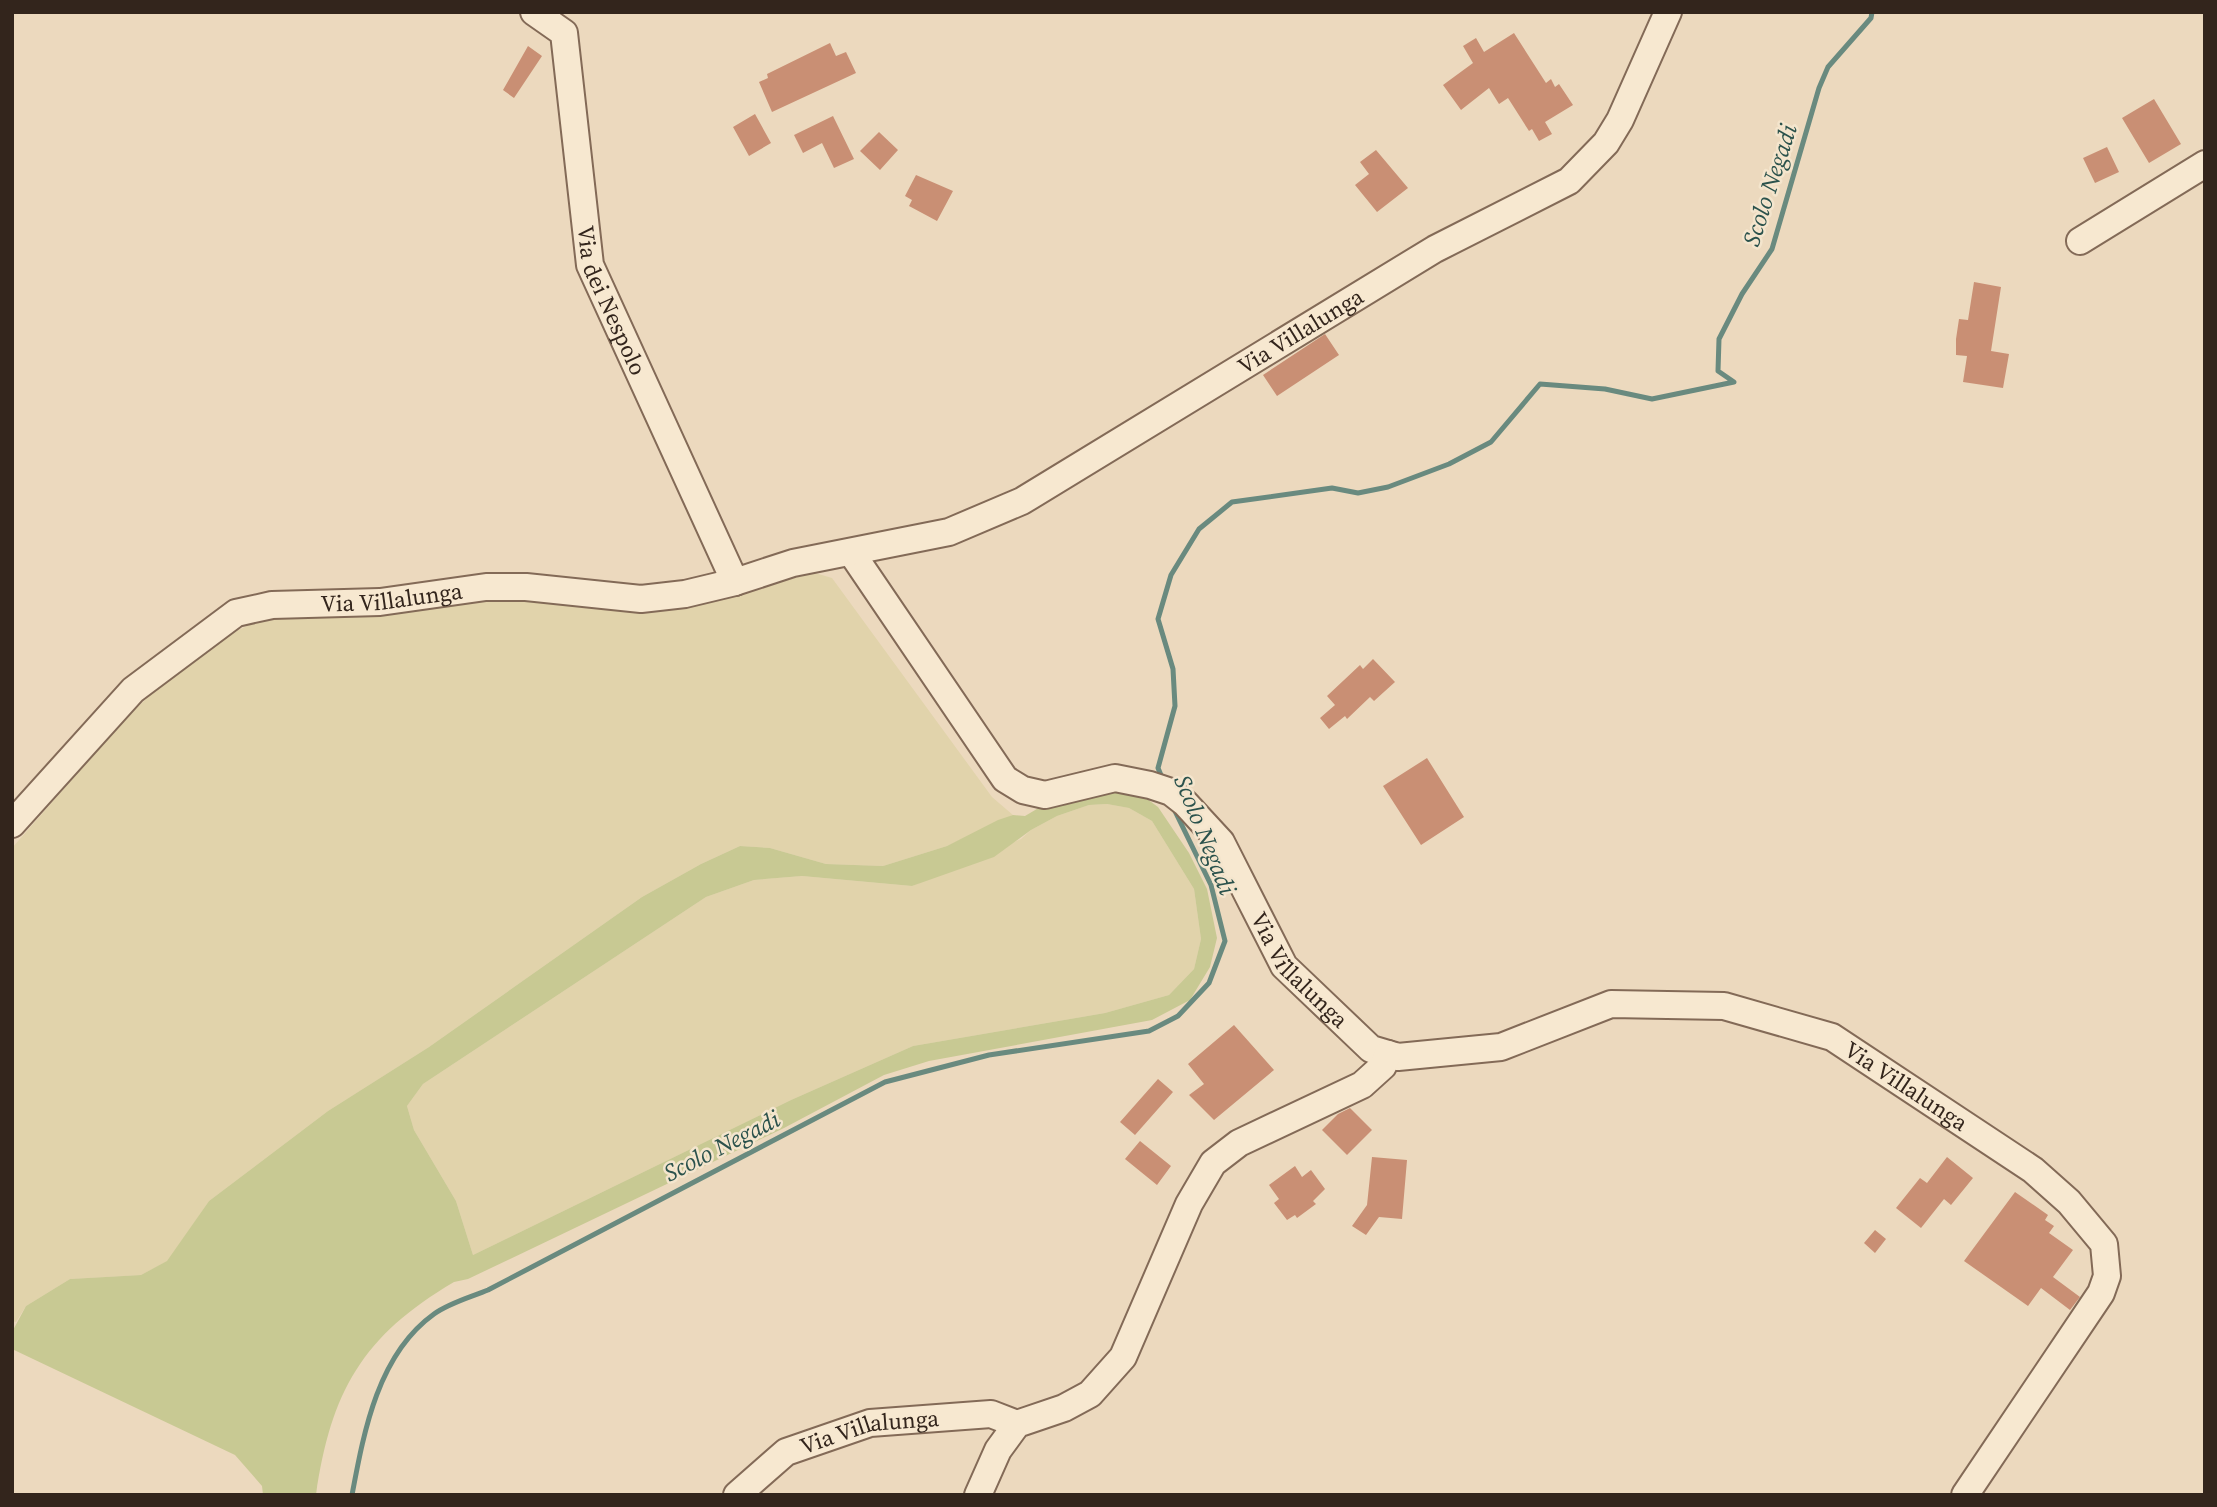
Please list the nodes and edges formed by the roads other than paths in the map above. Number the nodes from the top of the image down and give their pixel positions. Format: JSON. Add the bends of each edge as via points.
{"nodes":[{"id":1,"x":534,"y":12,"type":"edge"},
{"id":2,"x":1668,"y":12,"type":"edge"},
{"id":3,"x":2205,"y":164,"type":"edge"},
{"id":4,"x":2080,"y":241,"type":"dead end"},
{"id":5,"x":851,"y":552,"type":"junction"},
{"id":6,"x":734,"y":582,"type":"junction"},
{"id":7,"x":12,"y":824,"type":"edge"},
{"id":8,"x":1388,"y":1054,"type":"junction"},
{"id":9,"x":1017,"y":1424,"type":"junction"},
{"id":10,"x":737,"y":1495,"type":"edge"},
{"id":11,"x":978,"y":1495,"type":"edge"},
{"id":12,"x":1965,"y":1495,"type":"edge"}],
"edges":[{"from":1,"to":6,"type":"street","name":"Via dei Nespolo","via":[[564,33],[590,265]]},
{"from":2,"to":5,"type":"street","name":"Via Villalunga","via":[[1620,120],[1606,143],[1569,181],[1435,249],[1022,501],[949,532]]},
{"from":3,"to":4,"type":"street"},
{"from":5,"to":6,"type":"street","name":"Via Villalunga","via":[[793,563]]},
{"from":5,"to":8,"type":"street","name":"Via Villalunga","via":[[1005,779],[1023,790],[1045,794],[1115,778],[1171,792],[1221,842],[1284,966],[1371,1049]]},
{"from":6,"to":7,"type":"street","name":"Via Villalunga","via":[[641,599],[486,587],[380,602],[272,605],[236,613],[133,690]]},
{"from":8,"to":9,"type":"street","via":[[1383,1066],[1362,1085],[1239,1143],[1213,1164],[1189,1204],[1123,1357],[1090,1394]]},
{"from":8,"to":12,"type":"street","name":"Via Villalunga","via":[[1398,1057],[1501,1047],[1611,1004],[1724,1006],[1832,1037],[2033,1171],[2104,1244],[2107,1276],[2101,1293]]},
{"from":9,"to":10,"type":"street","name":"Via Villalunga","via":[[991,1414],[870,1423],[786,1452]]},
{"from":9,"to":11,"type":"street","via":[[998,1450]]}]}
